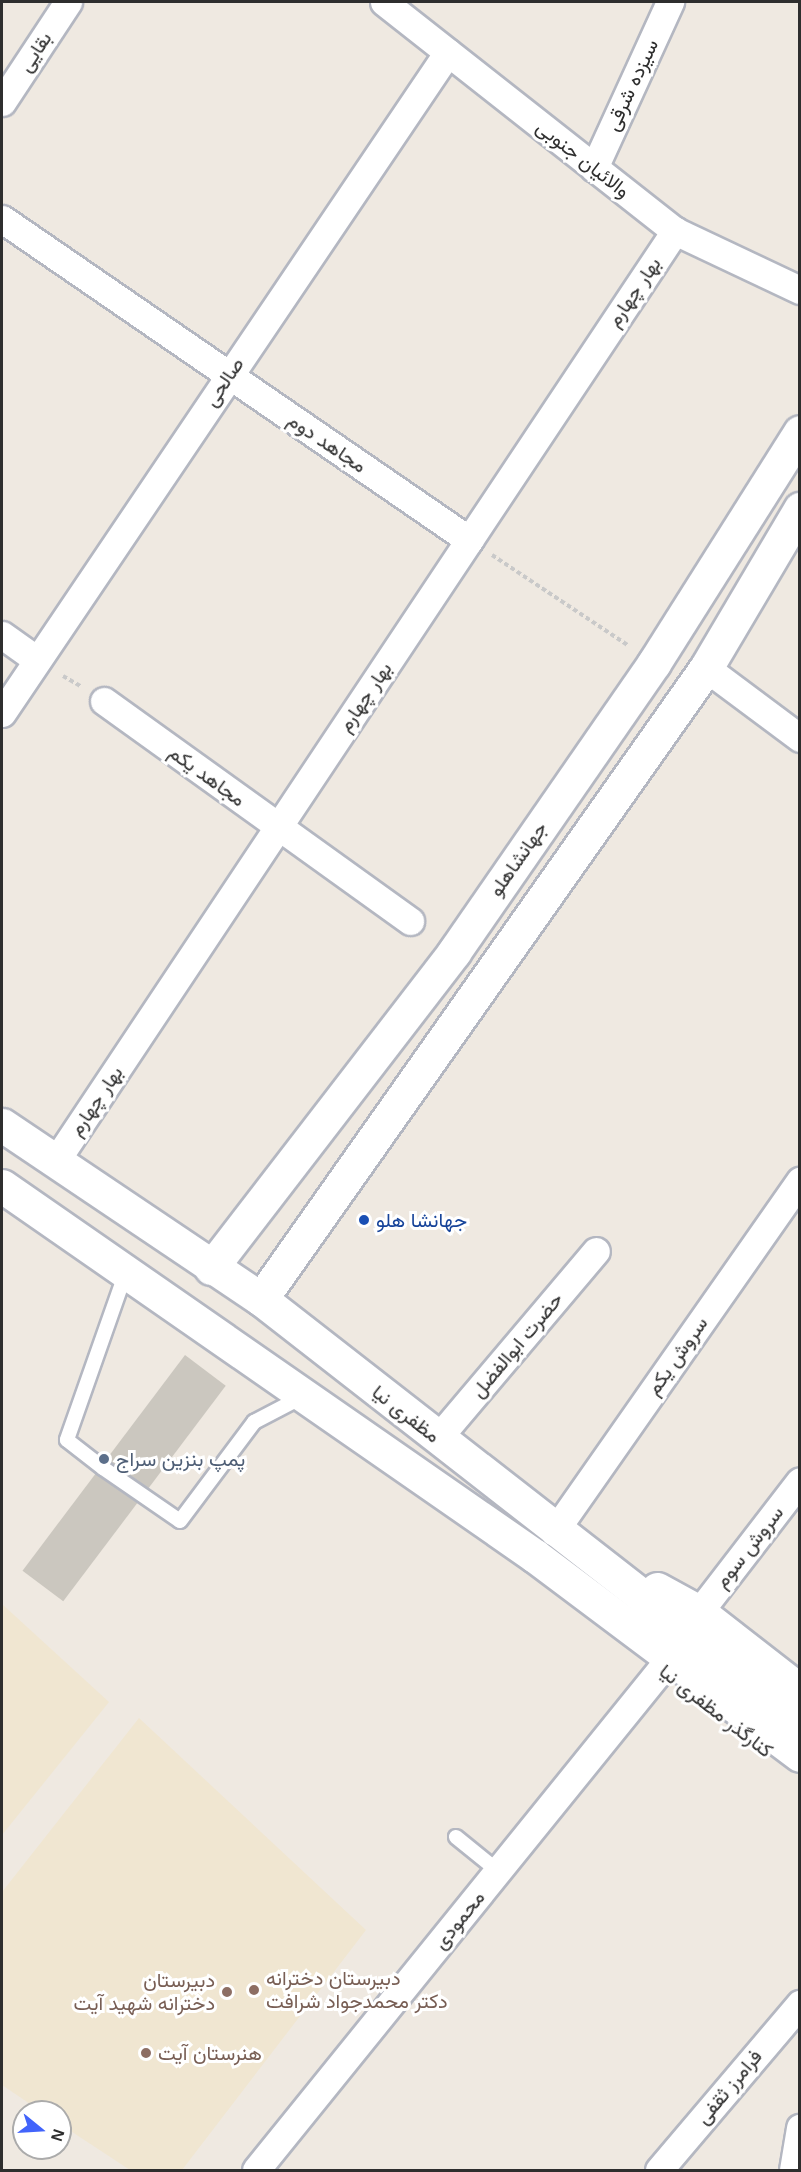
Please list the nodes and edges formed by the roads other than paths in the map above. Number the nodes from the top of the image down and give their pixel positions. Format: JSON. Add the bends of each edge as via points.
{"nodes":[{"id":1,"x":68,"y":2,"type":"edge"},
{"id":2,"x":384,"y":2,"type":"edge"},
{"id":3,"x":670,"y":2,"type":"edge"},
{"id":4,"x":448,"y":52,"type":"junction"},
{"id":5,"x":2,"y":102,"type":"edge"},
{"id":6,"x":594,"y":168,"type":"junction"},
{"id":7,"x":2,"y":219,"type":"edge"},
{"id":8,"x":675,"y":231,"type":"junction"},
{"id":9,"x":800,"y":290,"type":"edge"},
{"id":10,"x":229,"y":376,"type":"junction"},
{"id":11,"x":800,"y":432,"type":"edge"},
{"id":12,"x":800,"y":509,"type":"edge"},
{"id":13,"x":469,"y":540,"type":"junction"},
{"id":14,"x":2,"y":634,"type":"edge"},
{"id":15,"x":38,"y":660,"type":"junction"},
{"id":16,"x":706,"y":668,"type":"junction"},
{"id":17,"x":104,"y":700,"type":"road end"},
{"id":18,"x":2,"y":713,"type":"edge"},
{"id":19,"x":800,"y":738,"type":"edge"},
{"id":20,"x":278,"y":828,"type":"junction"},
{"id":21,"x":410,"y":921,"type":"dead end"},
{"id":22,"x":339,"y":1100,"type":"junction"},
{"id":23,"x":2,"y":1125,"type":"edge"},
{"id":24,"x":380,"y":1132,"type":"junction"},
{"id":25,"x":55,"y":1162,"type":"junction"},
{"id":26,"x":800,"y":1180,"type":"edge"},
{"id":27,"x":2,"y":1186,"type":"edge"},
{"id":28,"x":596,"y":1251,"type":"dead end"},
{"id":29,"x":211,"y":1268,"type":"junction"},
{"id":30,"x":126,"y":1272,"type":"junction"},
{"id":31,"x":261,"y":1299,"type":"junction"},
{"id":32,"x":304,"y":1396,"type":"junction"},
{"id":33,"x":437,"y":1439,"type":"junction"},
{"id":34,"x":800,"y":1481,"type":"edge"},
{"id":35,"x":554,"y":1532,"type":"junction"},
{"id":36,"x":583,"y":1593,"type":"junction"},
{"id":37,"x":699,"y":1612,"type":"junction"},
{"id":38,"x":661,"y":1669,"type":"junction"},
{"id":39,"x":800,"y":1690,"type":"edge"},
{"id":40,"x":800,"y":1719,"type":"edge"},
{"id":41,"x":800,"y":1755,"type":"edge"},
{"id":42,"x":800,"y":1776,"type":"edge"},
{"id":43,"x":456,"y":1837,"type":"dead end"},
{"id":44,"x":498,"y":1871,"type":"junction"},
{"id":45,"x":800,"y":2004,"type":"edge"},
{"id":46,"x":800,"y":2128,"type":"edge"},
{"id":47,"x":256,"y":2170,"type":"edge"},
{"id":48,"x":659,"y":2170,"type":"edge"},
{"id":49,"x":793,"y":2170,"type":"edge"}],
"edges":[{"from":1,"to":5,"type":"street","name":"بقایی"},
{"from":2,"to":4,"type":"street","name":"والائیان جنوبی"},
{"from":3,"to":6,"type":"street","name":"سیزده شرقی"},
{"from":4,"to":6,"type":"street","name":"والائیان جنوبی"},
{"from":4,"to":10,"type":"street","name":"صالحی"},
{"from":6,"to":8,"type":"street","name":"والائیان جنوبی"},
{"from":7,"to":10,"type":"street","name":"مجاهد دوم"},
{"from":8,"to":9,"type":"street","name":"والائیان جنوبی"},
{"from":8,"to":13,"type":"street","name":"بهار چهارم"},
{"from":10,"to":13,"type":"street","name":"مجاهد دوم"},
{"from":10,"to":15,"type":"street","name":"صالحی"},
{"from":11,"to":22,"type":"main road","name":"جهانشاهلو","via":[[654,663],[453,952]]},
{"from":12,"to":16,"type":"main road"},
{"from":13,"to":20,"type":"street","name":"بهار چهارم"},
{"from":14,"to":15,"type":"street"},
{"from":15,"to":18,"type":"street","name":"صالحی"},
{"from":16,"to":19,"type":"street"},
{"from":16,"to":24,"type":"main road"},
{"from":17,"to":20,"type":"street","name":"مجاهد یکم"},
{"from":20,"to":21,"type":"street","name":"مجاهد یکم"},
{"from":20,"to":25,"type":"street","name":"بهار چهارم"},
{"from":22,"to":24,"type":"main road","via":[[331,1126],[335,1144],[344,1150],[358,1147]]},
{"from":22,"to":29,"type":"main road","name":"جهانشاهلو"},
{"from":23,"to":25,"type":"main road","name":"مظفری نیا"},
{"from":24,"to":31,"type":"main road"},
{"from":25,"to":29,"type":"main road","name":"مظفری نیا"},
{"from":26,"to":35,"type":"street","name":"سروش یکم"},
{"from":27,"to":30,"type":"main road"},
{"from":28,"to":33,"type":"street","name":"حضرت ابوالفضل"},
{"from":29,"to":31,"type":"main road","name":"مظفری نیا"},
{"from":30,"to":32,"type":"main road"},
{"from":30,"to":32,"type":"lane","via":[[67,1440],[180,1521],[254,1422]]},
{"from":31,"to":33,"type":"main road","name":"مظفری نیا"},
{"from":32,"to":36,"type":"main road"},
{"from":33,"to":35,"type":"main road","name":"مظفری نیا"},
{"from":34,"to":37,"type":"street","name":"سروش سوم"},
{"from":35,"to":37,"type":"main road"},
{"from":35,"to":40,"type":"main road","name":"مظفری نیا"},
{"from":36,"to":38,"type":"main road","name":"کنارگذر مظفری نیا"},
{"from":36,"to":41,"type":"main road"},
{"from":37,"to":39,"type":"main road"},
{"from":38,"to":42,"type":"main road","name":"کنارگذر مظفری نیا"},
{"from":38,"to":44,"type":"street","name":"محمودی"},
{"from":43,"to":44,"type":"lane"},
{"from":44,"to":47,"type":"street","name":"محمودی"},
{"from":45,"to":48,"type":"street","name":"فرامرز ثقفی"},
{"from":46,"to":49,"type":"street"}]}
